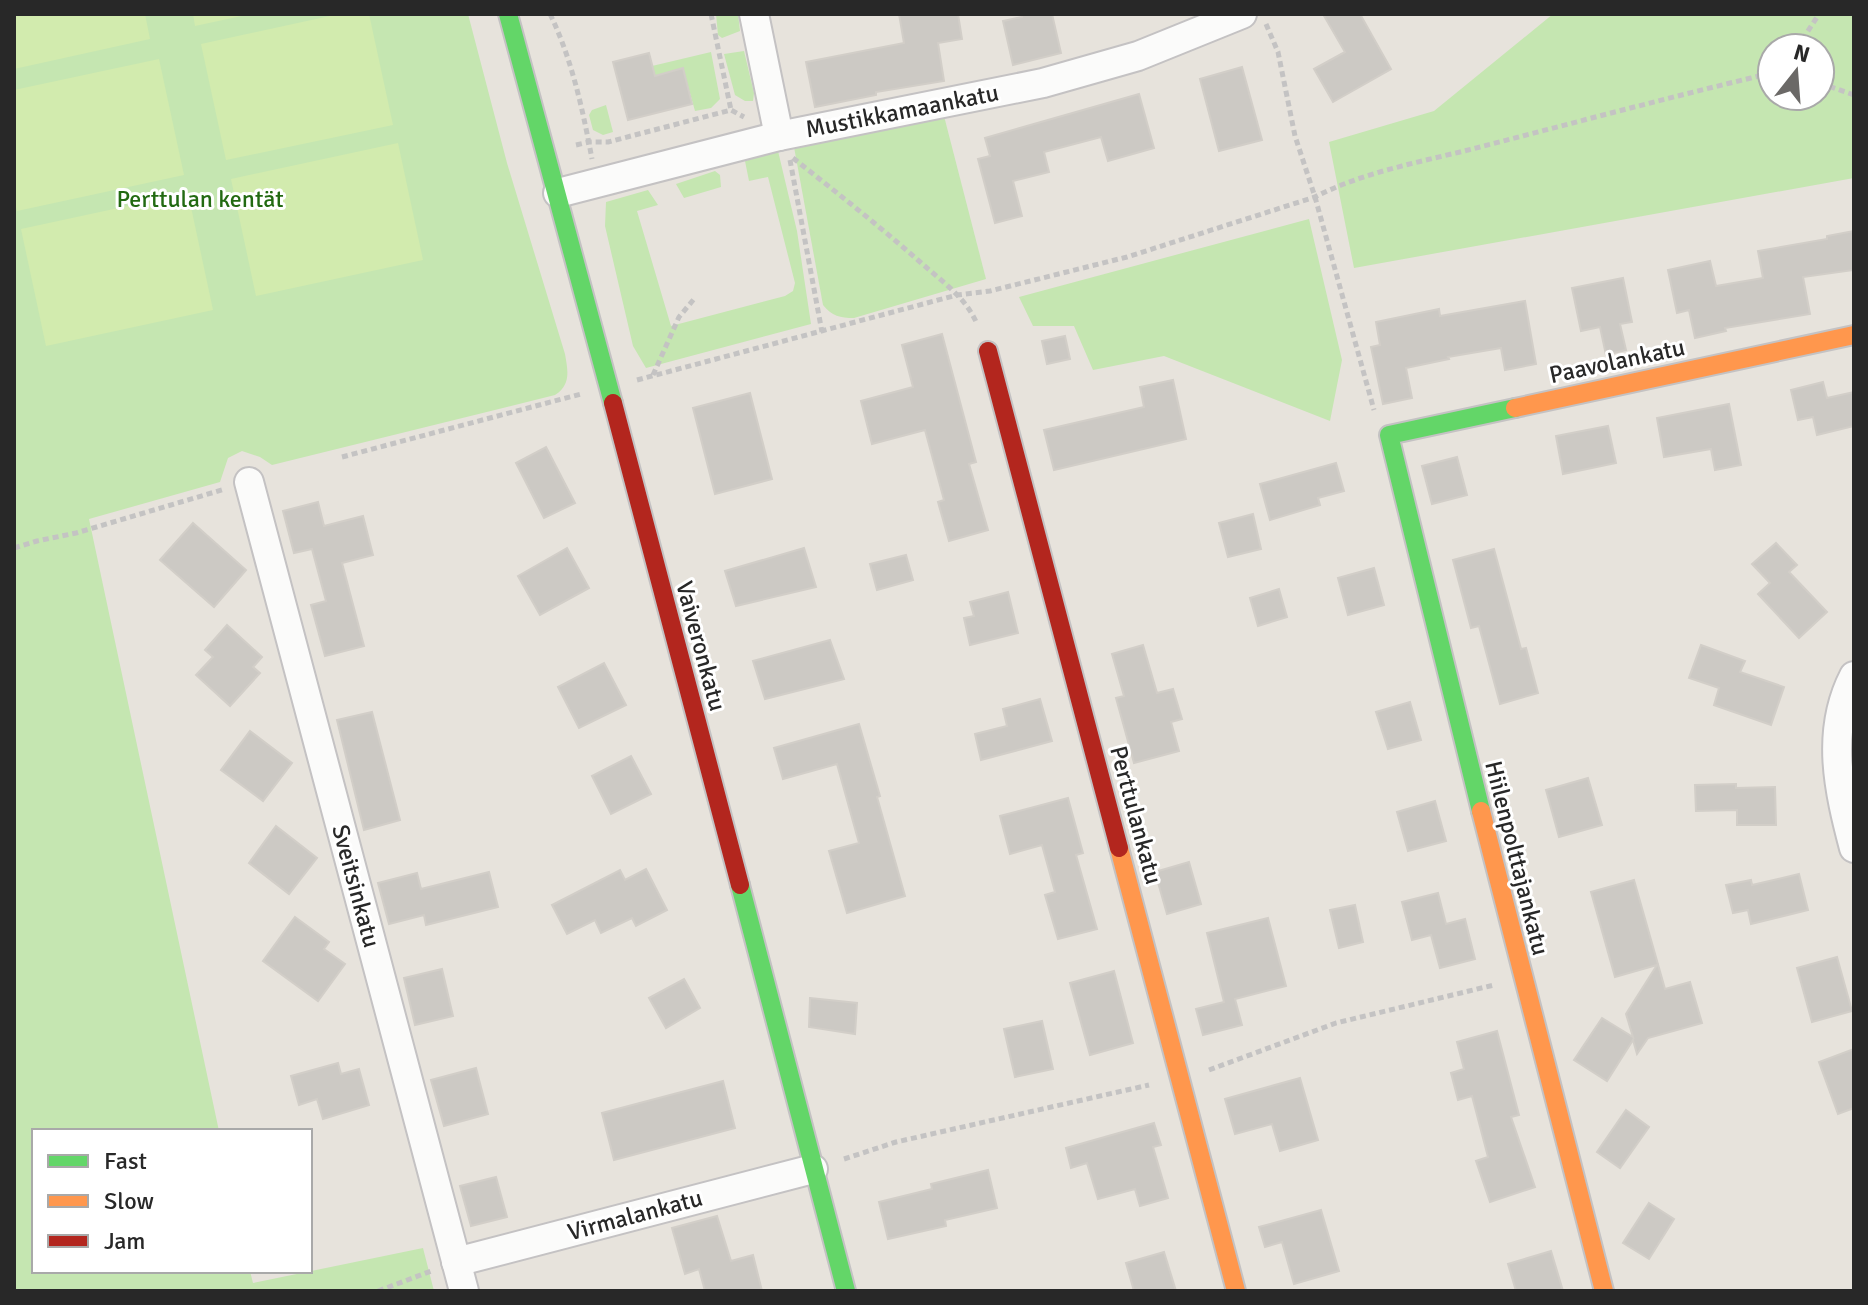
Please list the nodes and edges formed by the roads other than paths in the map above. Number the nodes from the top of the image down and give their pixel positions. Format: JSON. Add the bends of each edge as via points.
{"nodes":[{"id":1,"x":508,"y":14,"type":"edge"},
{"id":2,"x":754,"y":14,"type":"edge"},
{"id":3,"x":1242,"y":14,"type":"edge"},
{"id":4,"x":784,"y":146,"type":"junction"},
{"id":5,"x":558,"y":193,"type":"junction"},
{"id":6,"x":1854,"y":335,"type":"edge"},
{"id":7,"x":988,"y":351,"type":"dead end"},
{"id":8,"x":1389,"y":435,"type":"joint"},
{"id":9,"x":249,"y":482,"type":"road end"},
{"id":10,"x":1854,"y":676,"type":"edge"},
{"id":11,"x":1854,"y":848,"type":"edge"},
{"id":12,"x":813,"y":1169,"type":"junction"},
{"id":13,"x":456,"y":1262,"type":"junction"},
{"id":14,"x":464,"y":1291,"type":"edge"},
{"id":15,"x":846,"y":1291,"type":"edge"},
{"id":16,"x":1236,"y":1291,"type":"edge"},
{"id":17,"x":1604,"y":1291,"type":"edge"}],
"edges":[{"from":1,"to":5,"type":"street","name":"Vaiveronkatu"},
{"from":2,"to":4,"type":"street"},
{"from":3,"to":4,"type":"street","name":"Mustikkamaankatu","via":[[1138,56]]},
{"from":4,"to":5,"type":"street","name":"Mustikkamaankatu"},
{"from":5,"to":12,"type":"street","name":"Vaiveronkatu"},
{"from":6,"to":8,"type":"street","name":"Paavolankatu"},
{"from":7,"to":16,"type":"street","name":"Perttulankatu"},
{"from":8,"to":17,"type":"street","name":"Hiilenpolttajankatu"},
{"from":9,"to":13,"type":"street","name":"Sveitsinkatu"},
{"from":10,"to":11,"type":"street","via":[[1838,727],[1836,763]]},
{"from":12,"to":13,"type":"street","name":"Virmalankatu"},
{"from":12,"to":15,"type":"street","name":"Vaiveronkatu"},
{"from":13,"to":14,"type":"street","name":"Sveitsinkatu"}]}
